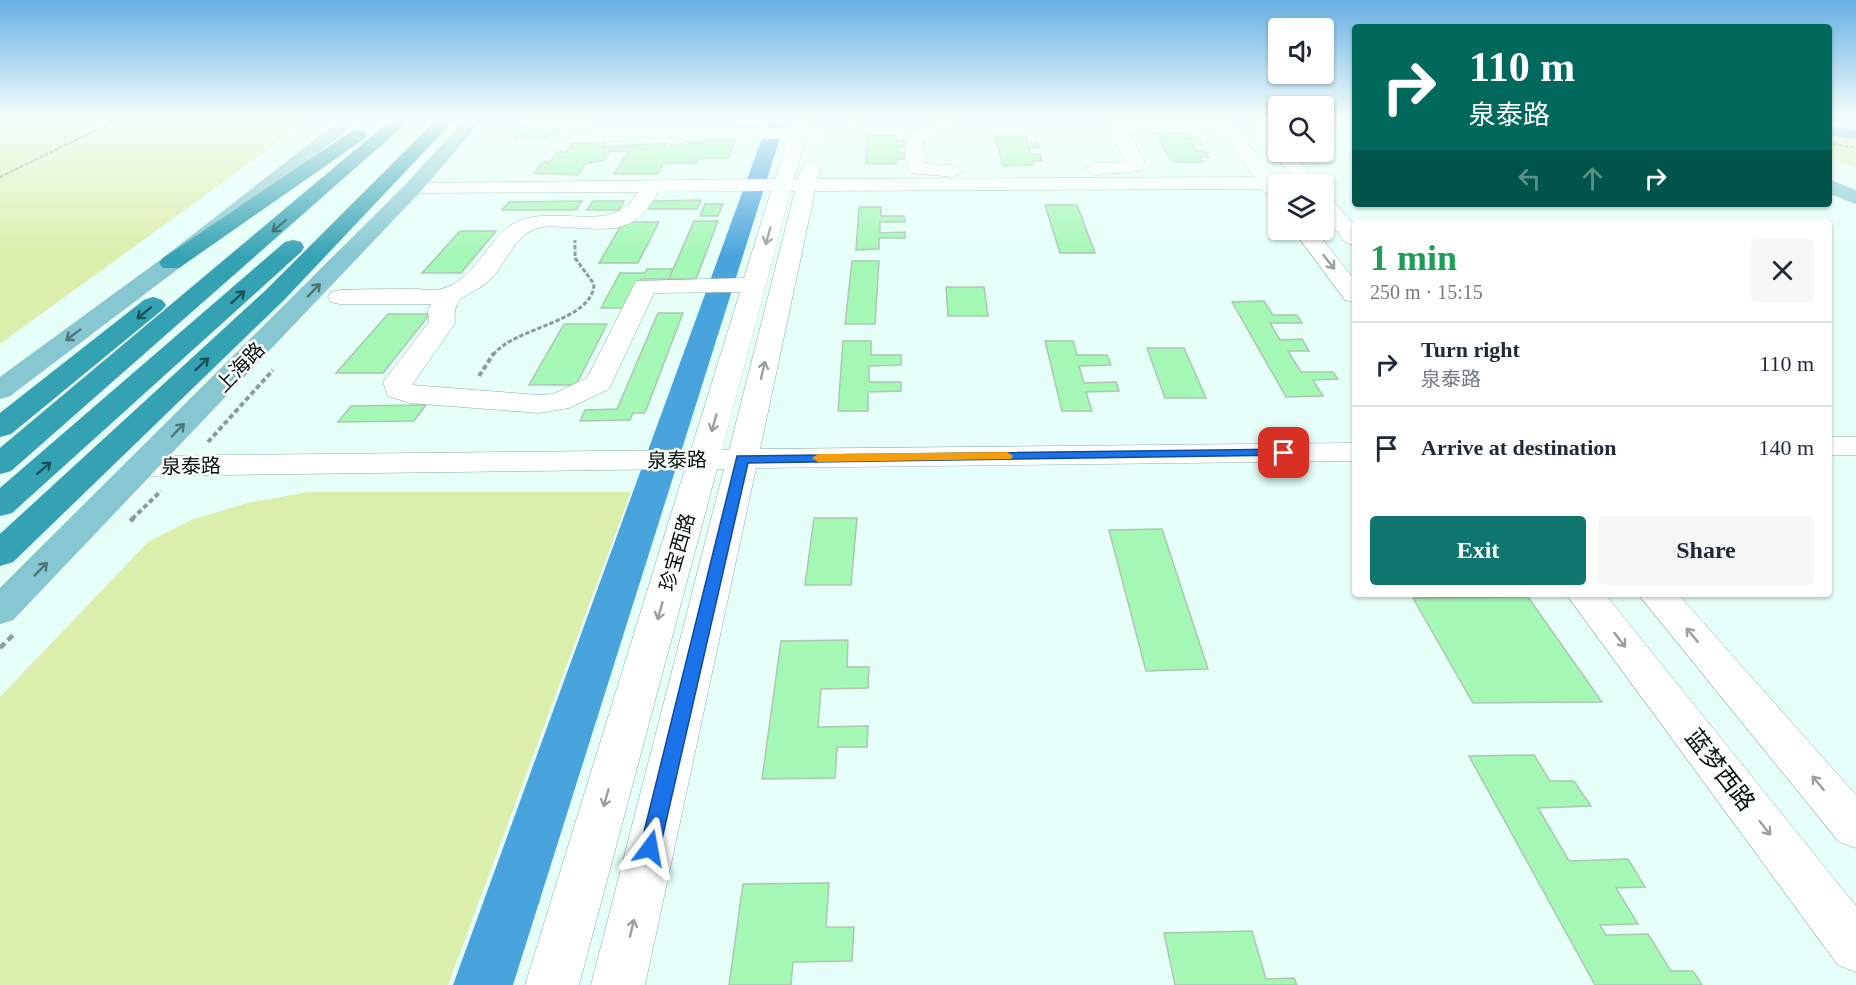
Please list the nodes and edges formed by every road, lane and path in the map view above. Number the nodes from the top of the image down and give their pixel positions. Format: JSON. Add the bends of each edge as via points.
{"nodes":[{"id":1,"x":25,"y":165,"type":"edge"},
{"id":2,"x":294,"y":165,"type":"edge"},
{"id":3,"x":315,"y":165,"type":"edge"},
{"id":4,"x":329,"y":165,"type":"edge"},
{"id":5,"x":349,"y":165,"type":"edge"},
{"id":6,"x":381,"y":165,"type":"edge"},
{"id":7,"x":402,"y":165,"type":"edge"},
{"id":8,"x":421,"y":165,"type":"edge"},
{"id":9,"x":433,"y":165,"type":"edge"},
{"id":10,"x":800,"y":165,"type":"edge"},
{"id":11,"x":916,"y":165,"type":"edge"},
{"id":12,"x":1134,"y":165,"type":"edge"},
{"id":13,"x":1254,"y":165,"type":"edge"},
{"id":14,"x":1832,"y":176,"type":"edge"},
{"id":15,"x":0,"y":177,"type":"edge"},
{"id":16,"x":977,"y":178,"type":"junction"},
{"id":17,"x":1268,"y":183,"type":"edge"},
{"id":18,"x":794,"y":185,"type":"junction"},
{"id":19,"x":651,"y":186,"type":"junction"},
{"id":20,"x":414,"y":187,"type":"junction"},
{"id":21,"x":1832,"y":187,"type":"edge"},
{"id":22,"x":1856,"y":187,"type":"edge"},
{"id":23,"x":1268,"y":189,"type":"edge"},
{"id":24,"x":1856,"y":198,"type":"edge"},
{"id":25,"x":1334,"y":214,"type":"edge"},
{"id":26,"x":576,"y":221,"type":"junction"},
{"id":27,"x":1352,"y":236,"type":"edge"},
{"id":28,"x":1312,"y":240,"type":"edge"},
{"id":29,"x":171,"y":263,"type":"junction"},
{"id":30,"x":1352,"y":292,"type":"edge"},
{"id":31,"x":752,"y":293,"type":"junction"},
{"id":32,"x":275,"y":295,"type":"junction"},
{"id":33,"x":447,"y":296,"type":"junction"},
{"id":34,"x":340,"y":297,"type":"dead end"},
{"id":35,"x":0,"y":390,"type":"edge"},
{"id":36,"x":464,"y":398,"type":"junction"},
{"id":37,"x":0,"y":428,"type":"edge"},
{"id":38,"x":1832,"y":446,"type":"edge"},
{"id":39,"x":1856,"y":446,"type":"edge"},
{"id":40,"x":1352,"y":452,"type":"edge"},
{"id":41,"x":742,"y":459,"type":"junction"},
{"id":42,"x":703,"y":460,"type":"junction"},
{"id":43,"x":0,"y":464,"type":"edge"},
{"id":44,"x":144,"y":466,"type":"junction"},
{"id":45,"x":0,"y":506,"type":"edge"},
{"id":46,"x":0,"y":554,"type":"edge"},
{"id":47,"x":1587,"y":597,"type":"edge"},
{"id":48,"x":1660,"y":597,"type":"edge"},
{"id":49,"x":0,"y":611,"type":"edge"},
{"id":50,"x":1856,"y":828,"type":"edge"},
{"id":51,"x":1856,"y":947,"type":"edge"},
{"id":52,"x":552,"y":985,"type":"edge"},
{"id":53,"x":618,"y":985,"type":"edge"}],
"edges":[{"from":1,"to":15,"type":"path"},
{"from":2,"to":29,"type":"main road"},
{"from":3,"to":29,"type":"highway"},
{"from":4,"to":37,"type":"highway","one_way":true},
{"from":5,"to":43,"type":"highway","one_way":true},
{"from":45,"to":6,"type":"highway","one_way":true,"via":[[271,268]]},
{"from":7,"to":32,"type":"highway"},
{"from":8,"to":32,"type":"highway"},
{"from":9,"to":20,"type":"main road","name":"上海路"},
{"from":10,"to":18,"type":"street","name":"珍宝西路"},
{"from":11,"to":16,"type":"street","via":[[918,169]]},
{"from":12,"to":16,"type":"street"},
{"from":13,"to":17,"type":"street"},
{"from":14,"to":22,"type":"main road"},
{"from":16,"to":18,"type":"street"},
{"from":16,"to":23,"type":"street"},
{"from":18,"to":19,"type":"street"},
{"from":18,"to":31,"type":"street","name":"珍宝西路","one_way":true},
{"from":41,"to":18,"type":"street","name":"珍宝西路","one_way":true},
{"from":19,"to":20,"type":"street"},
{"from":19,"to":26,"type":"street","via":[[630,216]]},
{"from":44,"to":20,"type":"main road","name":"上海路","one_way":true},
{"from":21,"to":24,"type":"main road"},
{"from":25,"to":27,"type":"street"},
{"from":26,"to":33,"type":"street","via":[[522,226],[480,276]]},
{"from":26,"to":36,"type":"path","via":[[576,260],[592,278],[592,294],[565,316],[498,348]]},
{"from":28,"to":30,"type":"street","one_way":true},
{"from":29,"to":35,"type":"main road","one_way":true},
{"from":31,"to":36,"type":"street","via":[[642,294],[599,383],[590,389],[559,402],[538,404]]},
{"from":31,"to":42,"type":"street","name":"珍宝西路","one_way":true},
{"from":46,"to":32,"type":"highway","one_way":true},
{"from":33,"to":34,"type":"street"},
{"from":33,"to":36,"type":"street","via":[[441,311],[442,323],[397,382],[398,390]]},
{"from":38,"to":39,"type":"street"},
{"from":40,"to":41,"type":"street","name":"泉泰路"},
{"from":41,"to":42,"type":"street","name":"泉泰路"},
{"from":53,"to":41,"type":"street","name":"珍宝西路","one_way":true},
{"from":42,"to":44,"type":"street","name":"泉泰路"},
{"from":42,"to":52,"type":"street","name":"珍宝西路","one_way":true},
{"from":49,"to":44,"type":"main road","name":"上海路","one_way":true},
{"from":47,"to":51,"type":"street","name":"蓝梦西路","one_way":true},
{"from":50,"to":48,"type":"street","one_way":true}]}
